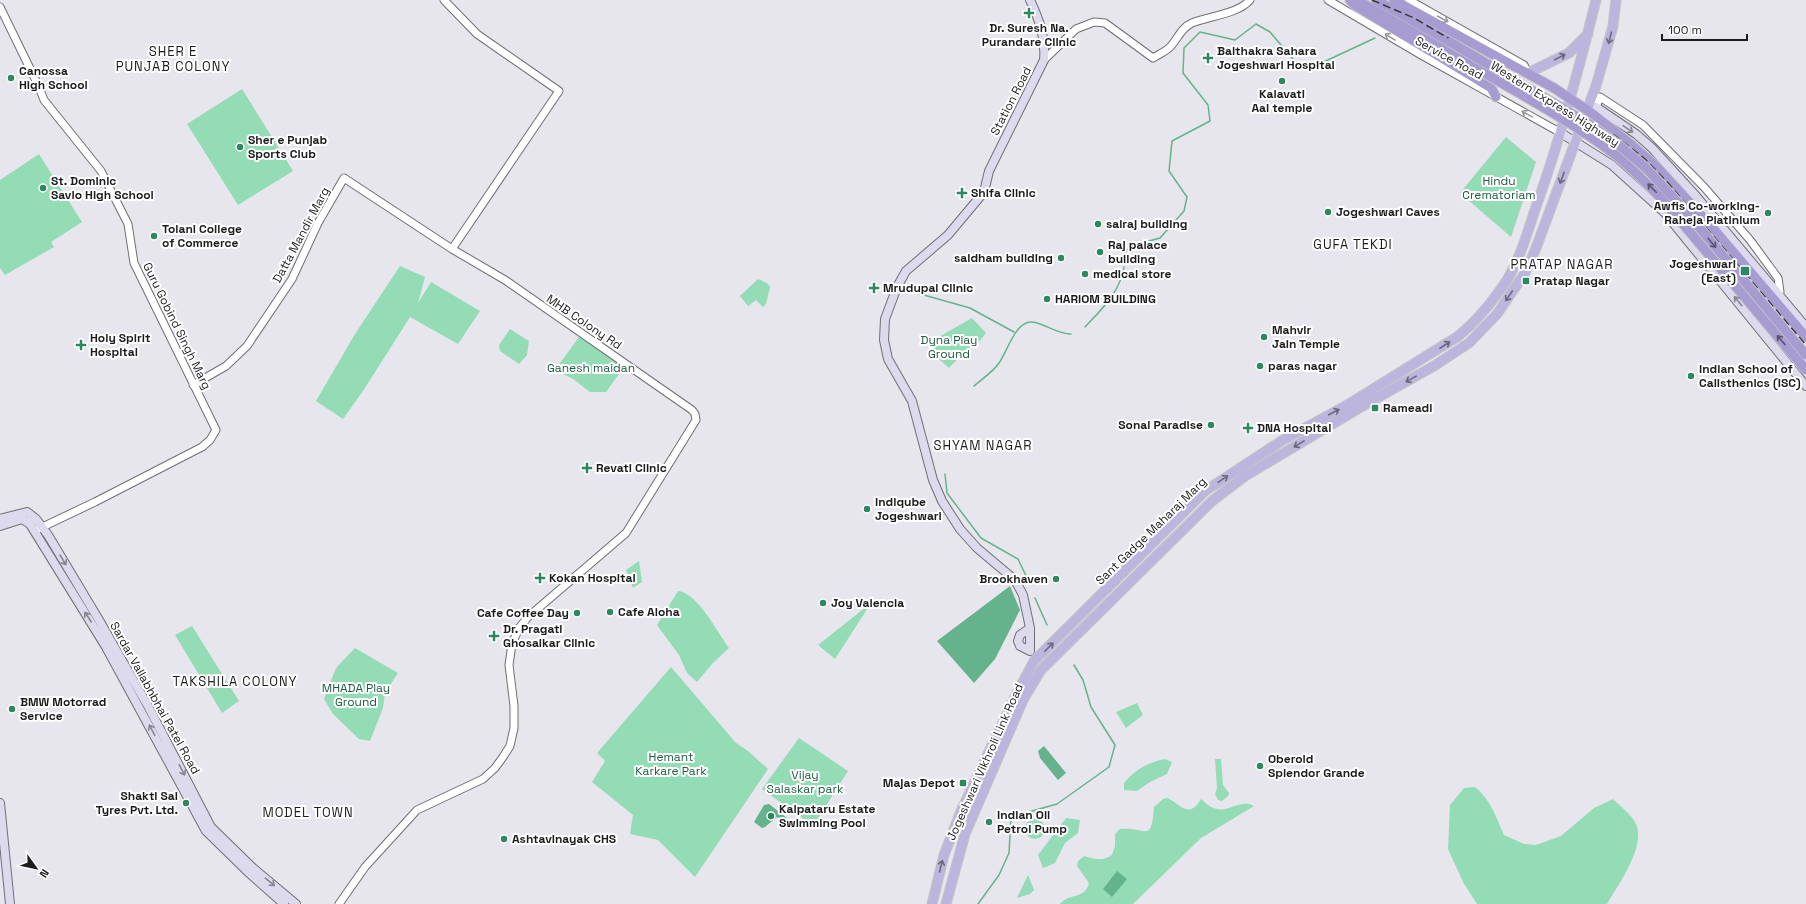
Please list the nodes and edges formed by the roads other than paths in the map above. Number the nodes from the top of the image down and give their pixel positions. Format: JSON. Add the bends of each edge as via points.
{"nodes":[{"id":1,"x":444,"y":0,"type":"edge"},
{"id":2,"x":1030,"y":0,"type":"edge"},
{"id":3,"x":1250,"y":0,"type":"edge"},
{"id":4,"x":1328,"y":0,"type":"edge"},
{"id":5,"x":1350,"y":0,"type":"edge"},
{"id":6,"x":1357,"y":0,"type":"edge"},
{"id":7,"x":1376,"y":0,"type":"edge"},
{"id":8,"x":1394,"y":0,"type":"edge"},
{"id":9,"x":1409,"y":0,"type":"edge"},
{"id":10,"x":1596,"y":0,"type":"edge"},
{"id":11,"x":1616,"y":0,"type":"edge"},
{"id":12,"x":0,"y":7,"type":"edge"},
{"id":13,"x":1588,"y":34,"type":"junction"},
{"id":14,"x":1501,"y":55,"type":"junction"},
{"id":15,"x":1044,"y":60,"type":"junction"},
{"id":16,"x":1528,"y":73,"type":"junction"},
{"id":17,"x":1496,"y":96,"type":"junction"},
{"id":18,"x":1570,"y":98,"type":"junction"},
{"id":19,"x":1592,"y":110,"type":"junction"},
{"id":20,"x":1562,"y":133,"type":"junction"},
{"id":21,"x":1575,"y":141,"type":"junction"},
{"id":22,"x":344,"y":178,"type":"joint"},
{"id":23,"x":452,"y":249,"type":"junction"},
{"id":24,"x":1777,"y":297,"type":"junction"},
{"id":25,"x":1806,"y":328,"type":"edge"},
{"id":26,"x":1806,"y":337,"type":"edge"},
{"id":27,"x":1806,"y":355,"type":"edge"},
{"id":28,"x":1806,"y":370,"type":"edge"},
{"id":29,"x":193,"y":385,"type":"junction"},
{"id":30,"x":1806,"y":386,"type":"edge"},
{"id":31,"x":0,"y":519,"type":"edge"},
{"id":32,"x":0,"y":526,"type":"edge"},
{"id":33,"x":38,"y":529,"type":"junction"},
{"id":34,"x":1030,"y":628,"type":"junction"},
{"id":35,"x":1030,"y":651,"type":"junction"},
{"id":36,"x":1034,"y":661,"type":"junction"},
{"id":37,"x":1041,"y":670,"type":"junction"},
{"id":38,"x":0,"y":803,"type":"edge"},
{"id":39,"x":10,"y":904,"type":"edge"},
{"id":40,"x":284,"y":904,"type":"edge"},
{"id":41,"x":296,"y":904,"type":"edge"},
{"id":42,"x":339,"y":904,"type":"edge"},
{"id":43,"x":932,"y":904,"type":"edge"},
{"id":44,"x":946,"y":904,"type":"edge"}],
"edges":[{"from":1,"to":23,"type":"street","via":[[477,34],[559,91]]},
{"from":2,"to":15,"type":"main road","via":[[1040,22],[1045,50]]},
{"from":3,"to":15,"type":"street","name":"Station Road","via":[[1246,5],[1231,11],[1191,23],[1185,27],[1171,47],[1153,58],[1105,23],[1094,22],[1076,29]]},
{"from":17,"to":4,"type":"street","name":"Service Road","one_way":true},
{"from":5,"to":17,"type":"highway","via":[[1410,40],[1491,88]]},
{"from":28,"to":6,"type":"highway","name":"Western Express Highway","one_way":true,"bridge":true,"via":[[1662,199],[1612,153],[1564,120]]},
{"from":7,"to":27,"type":"highway","name":"Western Express Highway","one_way":true,"bridge":true,"via":[[1589,124],[1624,150],[1647,169],[1678,202]]},
{"from":8,"to":14,"type":"highway"},
{"from":9,"to":14,"type":"street","one_way":true},
{"from":10,"to":13,"type":"main road","name":"Sant Gadge Maharaj Marg"},
{"from":11,"to":19,"type":"main road","name":"Jogeshwari Vikhroli Link Road","one_way":true,"via":[[1613,26]]},
{"from":12,"to":29,"type":"street","name":"Guru Gobind Singh Marg","via":[[44,100],[101,171],[128,224],[134,263]]},
{"from":16,"to":13,"type":"main road","one_way":true,"via":[[1569,53]]},
{"from":13,"to":18,"type":"main road","name":"Sant Gadge Maharaj Marg"},
{"from":14,"to":16,"type":"highway"},
{"from":15,"to":34,"type":"main road","name":"Station Road","via":[[989,171],[984,192],[948,235],[906,271],[892,297],[885,319],[884,340],[888,359],[912,401],[933,480],[942,501],[960,529],[977,548],[1015,580],[1023,595]]},
{"from":16,"to":18,"type":"highway"},
{"from":20,"to":17,"type":"street","name":"Service Road","one_way":true},
{"from":18,"to":19,"type":"highway"},
{"from":18,"to":20,"type":"main road","name":"Sant Gadge Maharaj Marg"},
{"from":19,"to":21,"type":"main road","name":"Jogeshwari Vikhroli Link Road"},
{"from":19,"to":24,"type":"highway","one_way":true,"via":[[1692,199],[1713,228]]},
{"from":19,"to":24,"type":"street","via":[[1600,97],[1643,125],[1704,187],[1750,240],[1778,278],[1780,287]]},
{"from":20,"to":21,"type":"main road"},
{"from":36,"to":20,"type":"main road","name":"Sant Gadge Maharaj Marg","one_way":true,"via":[[1205,491],[1282,440],[1429,356],[1471,325],[1507,280],[1519,256]]},
{"from":30,"to":21,"type":"main road","one_way":true,"via":[[1665,213],[1612,165]]},
{"from":21,"to":37,"type":"main road","name":"Jogeshwari Vikhroli Link Road","one_way":true,"via":[[1525,273],[1497,314],[1469,343],[1245,476],[1212,500]]},
{"from":22,"to":23,"type":"street","name":"MHB Colony Rd"},
{"from":22,"to":29,"type":"street","name":"Datta Mandir Marg","via":[[318,223],[292,279],[247,346],[226,366]]},
{"from":23,"to":42,"type":"street","name":"MHB Colony Rd","via":[[505,280],[643,374],[692,410],[696,420],[626,533],[528,617],[520,628],[512,644],[509,665],[514,728],[510,746],[503,757],[483,779],[417,810],[365,867]]},
{"from":24,"to":25,"type":"main road"},
{"from":24,"to":26,"type":"highway"},
{"from":29,"to":33,"type":"street","name":"Guru Gobind Singh Marg","via":[[216,430],[210,440],[202,447]]},
{"from":31,"to":33,"type":"main road","name":"Sardar Vallabhbhai Patel Road","via":[[27,512],[32,515]]},
{"from":32,"to":33,"type":"main road","via":[[22,519]]},
{"from":40,"to":33,"type":"main road","name":"Sardar Vallabhbhai Patel Road","one_way":true,"via":[[206,831]]},
{"from":33,"to":41,"type":"main road","name":"Sardar Vallabhbhai Patel Road","one_way":true,"via":[[148,706],[211,827],[253,868]]},
{"from":34,"to":35,"type":"main road"},
{"from":34,"to":35,"type":"main road","via":[[1020,635],[1018,641],[1020,646]]},
{"from":35,"to":36,"type":"main road"},
{"from":36,"to":37,"type":"main road"},
{"from":43,"to":36,"type":"main road","name":"Sant Gadge Maharaj Marg","one_way":true,"via":[[944,855],[961,811]]},
{"from":37,"to":44,"type":"main road","name":"Jogeshwari Vikhroli Link Road","via":[[1023,700],[965,834]]},
{"from":38,"to":39,"type":"main road"}]}
